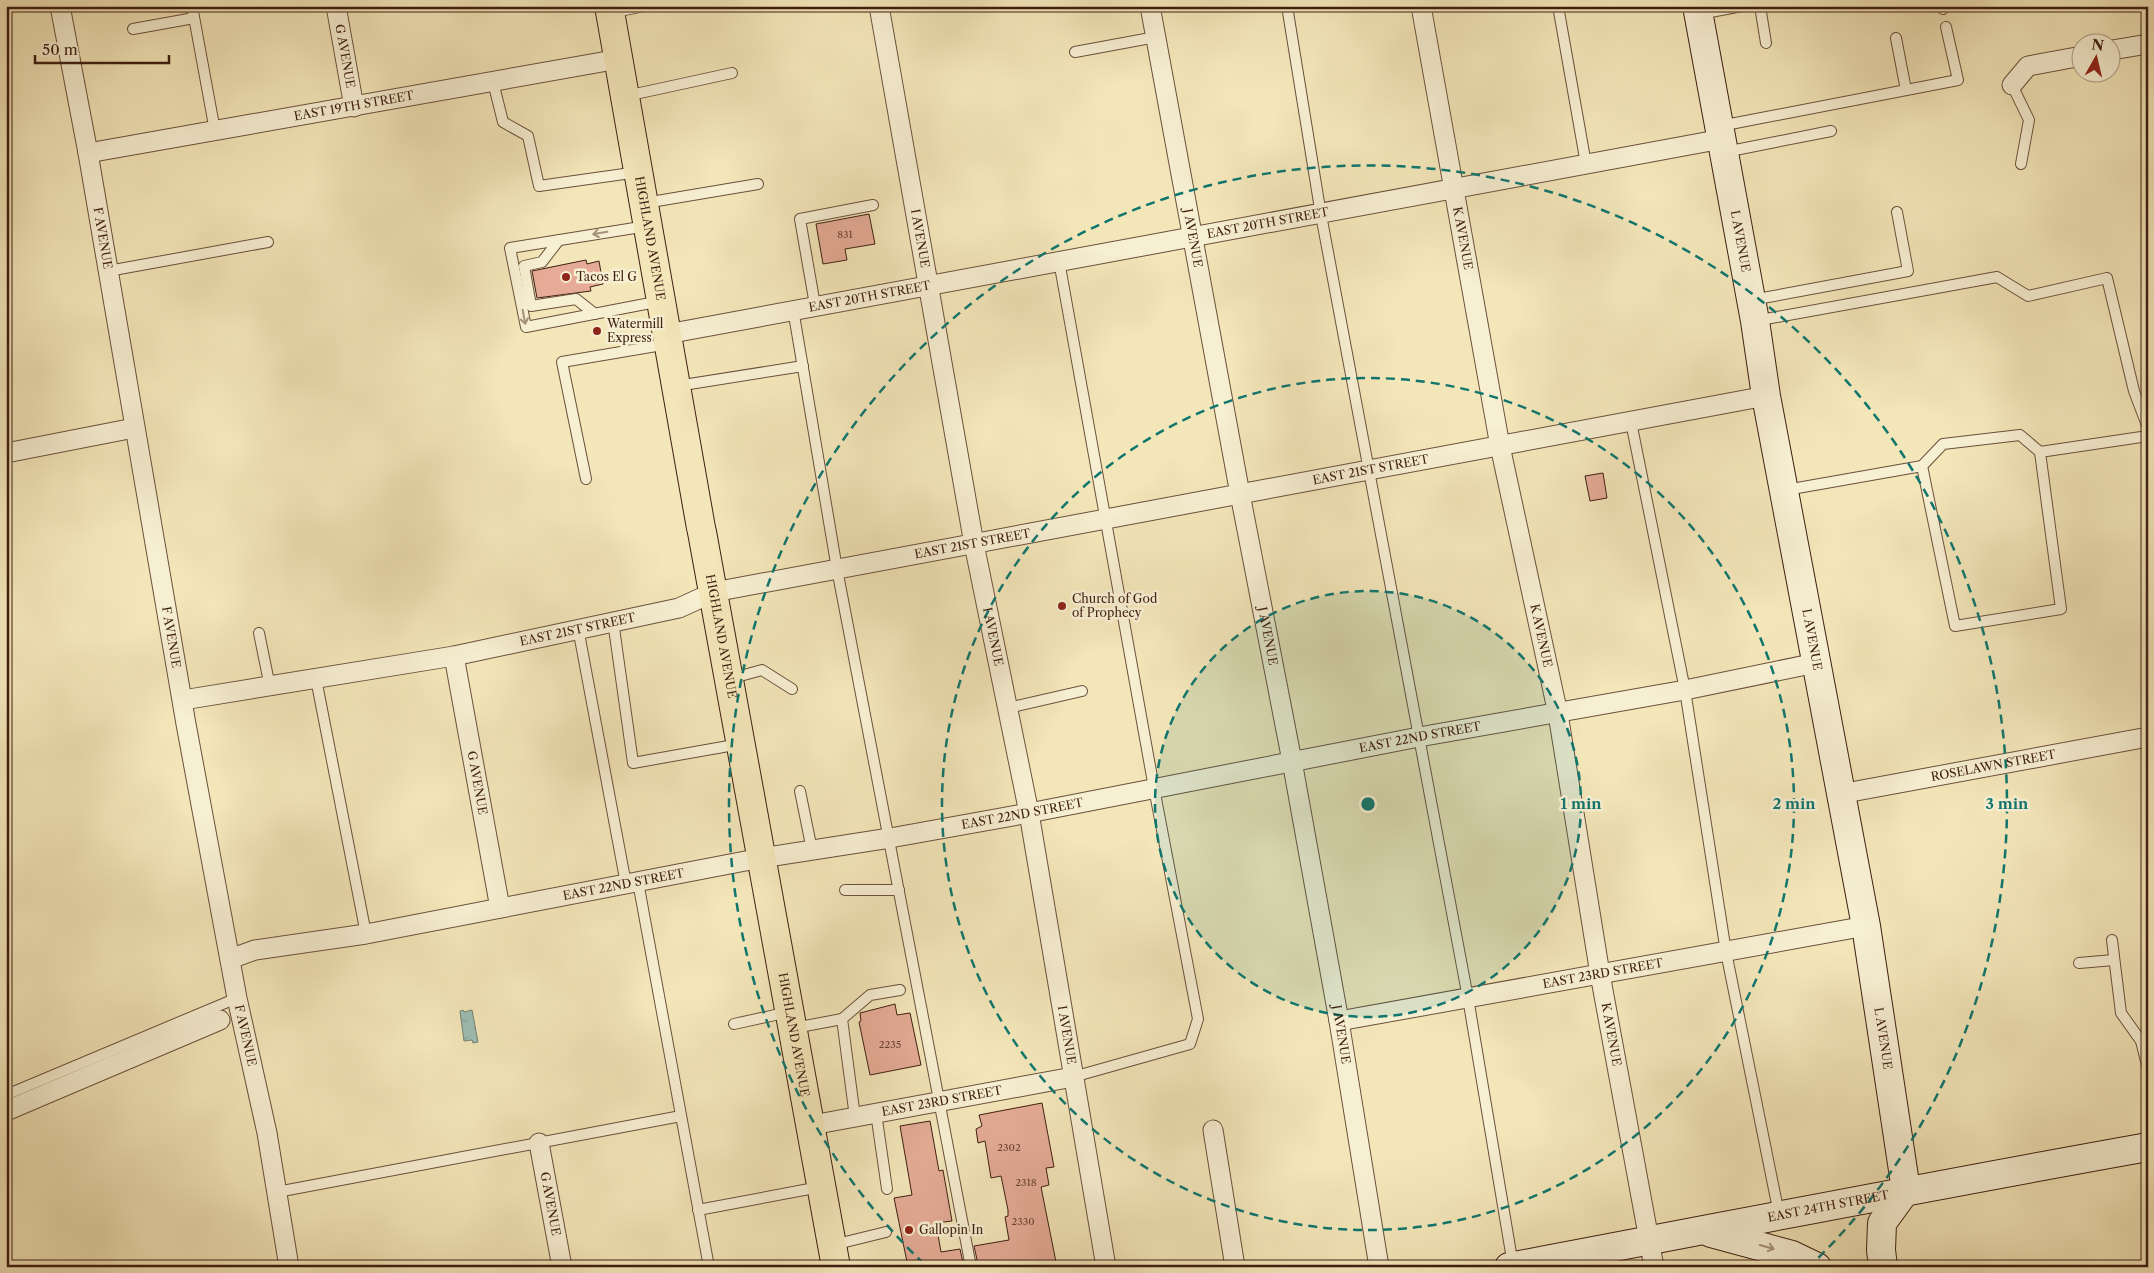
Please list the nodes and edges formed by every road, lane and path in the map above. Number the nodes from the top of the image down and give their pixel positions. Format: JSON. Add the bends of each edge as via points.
{"nodes":[{"id":1,"x":60,"y":6,"type":"edge"},
{"id":2,"x":192,"y":6,"type":"edge"},
{"id":3,"x":336,"y":6,"type":"edge"},
{"id":4,"x":644,"y":6,"type":"edge"},
{"id":5,"x":879,"y":6,"type":"edge"},
{"id":6,"x":1150,"y":6,"type":"edge"},
{"id":7,"x":1287,"y":6,"type":"edge"},
{"id":8,"x":1422,"y":6,"type":"edge"},
{"id":9,"x":1558,"y":6,"type":"edge"},
{"id":10,"x":1742,"y":6,"type":"edge"},
{"id":11,"x":1760,"y":6,"type":"edge"},
{"id":12,"x":609,"y":10,"type":"edge"},
{"id":13,"x":1698,"y":10,"type":"edge"},
{"id":14,"x":194,"y":18,"type":"junction"},
{"id":15,"x":1946,"y":27,"type":"dead end"},
{"id":16,"x":133,"y":29,"type":"dead end"},
{"id":17,"x":1156,"y":37,"type":"junction"},
{"id":18,"x":1896,"y":38,"type":"dead end"},
{"id":19,"x":1766,"y":43,"type":"dead end"},
{"id":20,"x":2148,"y":44,"type":"edge"},
{"id":21,"x":2122,"y":48,"type":"edge"},
{"id":22,"x":1075,"y":52,"type":"dead end"},
{"id":23,"x":2072,"y":58,"type":"edge"},
{"id":24,"x":619,"y":59,"type":"junction"},
{"id":25,"x":732,"y":73,"type":"dead end"},
{"id":26,"x":493,"y":82,"type":"junction"},
{"id":27,"x":2012,"y":85,"type":"joint"},
{"id":28,"x":1906,"y":90,"type":"junction"},
{"id":29,"x":626,"y":97,"type":"junction"},
{"id":30,"x":354,"y":106,"type":"junction"},
{"id":31,"x":215,"y":130,"type":"junction"},
{"id":32,"x":1832,"y":131,"type":"dead end"},
{"id":33,"x":1722,"y":139,"type":"junction"},
{"id":34,"x":88,"y":153,"type":"junction"},
{"id":35,"x":1586,"y":164,"type":"junction"},
{"id":36,"x":2021,"y":164,"type":"dead end"},
{"id":37,"x":638,"y":172,"type":"junction"},
{"id":38,"x":758,"y":184,"type":"dead end"},
{"id":39,"x":1453,"y":190,"type":"junction"},
{"id":40,"x":873,"y":205,"type":"dead end"},
{"id":41,"x":1897,"y":212,"type":"dead end"},
{"id":42,"x":646,"y":214,"type":"junction"},
{"id":43,"x":1321,"y":215,"type":"junction"},
{"id":44,"x":1192,"y":237,"type":"junction"},
{"id":45,"x":559,"y":240,"type":"junction"},
{"id":46,"x":268,"y":242,"type":"dead end"},
{"id":47,"x":1059,"y":261,"type":"junction"},
{"id":48,"x":108,"y":271,"type":"junction"},
{"id":49,"x":930,"y":285,"type":"junction"},
{"id":50,"x":661,"y":301,"type":"junction"},
{"id":51,"x":815,"y":305,"type":"junction"},
{"id":52,"x":793,"y":309,"type":"junction"},
{"id":53,"x":1753,"y":311,"type":"junction"},
{"id":54,"x":596,"y":314,"type":"junction"},
{"id":55,"x":668,"y":339,"type":"junction"},
{"id":56,"x":803,"y":366,"type":"junction"},
{"id":57,"x":676,"y":386,"type":"junction"},
{"id":58,"x":1766,"y":396,"type":"junction"},
{"id":59,"x":1631,"y":422,"type":"junction"},
{"id":60,"x":134,"y":428,"type":"junction"},
{"id":61,"x":2148,"y":428,"type":"edge"},
{"id":62,"x":2148,"y":436,"type":"edge"},
{"id":63,"x":1500,"y":446,"type":"junction"},
{"id":64,"x":2040,"y":452,"type":"junction"},
{"id":65,"x":6,"y":453,"type":"edge"},
{"id":66,"x":1922,"y":466,"type":"junction"},
{"id":67,"x":1369,"y":470,"type":"junction"},
{"id":68,"x":586,"y":479,"type":"dead end"},
{"id":69,"x":1785,"y":490,"type":"junction"},
{"id":70,"x":1240,"y":494,"type":"junction"},
{"id":71,"x":1104,"y":519,"type":"junction"},
{"id":72,"x":974,"y":544,"type":"junction"},
{"id":73,"x":837,"y":569,"type":"junction"},
{"id":74,"x":714,"y":592,"type":"junction"},
{"id":75,"x":613,"y":621,"type":"junction"},
{"id":76,"x":578,"y":628,"type":"junction"},
{"id":77,"x":258,"y":633,"type":"dead end"},
{"id":78,"x":454,"y":656,"type":"junction"},
{"id":79,"x":1816,"y":663,"type":"junction"},
{"id":80,"x":316,"y":679,"type":"junction"},
{"id":81,"x":728,"y":679,"type":"junction"},
{"id":82,"x":270,"y":687,"type":"junction"},
{"id":83,"x":792,"y":689,"type":"dead end"},
{"id":84,"x":1685,"y":690,"type":"junction"},
{"id":85,"x":1082,"y":691,"type":"dead end"},
{"id":86,"x":183,"y":700,"type":"junction"},
{"id":87,"x":1008,"y":708,"type":"junction"},
{"id":88,"x":1558,"y":714,"type":"junction"},
{"id":89,"x":1419,"y":737,"type":"junction"},
{"id":90,"x":2148,"y":737,"type":"edge"},
{"id":91,"x":740,"y":744,"type":"junction"},
{"id":92,"x":1292,"y":761,"type":"junction"},
{"id":93,"x":1154,"y":788,"type":"junction"},
{"id":94,"x":800,"y":791,"type":"dead end"},
{"id":95,"x":1840,"y":794,"type":"junction"},
{"id":96,"x":1028,"y":813,"type":"junction"},
{"id":97,"x":890,"y":838,"type":"junction"},
{"id":98,"x":812,"y":850,"type":"junction"},
{"id":99,"x":761,"y":858,"type":"junction"},
{"id":100,"x":632,"y":883,"type":"junction"},
{"id":101,"x":845,"y":890,"type":"dead end"},
{"id":102,"x":899,"y":890,"type":"junction"},
{"id":103,"x":500,"y":908,"type":"junction"},
{"id":104,"x":1866,"y":926,"type":"junction"},
{"id":105,"x":366,"y":934,"type":"junction"},
{"id":106,"x":2112,"y":940,"type":"dead end"},
{"id":107,"x":1726,"y":952,"type":"junction"},
{"id":108,"x":230,"y":959,"type":"junction"},
{"id":109,"x":2114,"y":960,"type":"junction"},
{"id":110,"x":2079,"y":963,"type":"dead end"},
{"id":111,"x":1600,"y":974,"type":"junction"},
{"id":112,"x":900,"y":990,"type":"dead end"},
{"id":113,"x":237,"y":998,"type":"junction"},
{"id":114,"x":1468,"y":998,"type":"junction"},
{"id":115,"x":842,"y":1019,"type":"junction"},
{"id":116,"x":220,"y":1020,"type":"dead end"},
{"id":117,"x":792,"y":1020,"type":"junction"},
{"id":118,"x":1339,"y":1021,"type":"junction"},
{"id":119,"x":734,"y":1024,"type":"dead end"},
{"id":120,"x":2148,"y":1069,"type":"edge"},
{"id":121,"x":1072,"y":1076,"type":"junction"},
{"id":122,"x":6,"y":1095,"type":"edge"},
{"id":123,"x":939,"y":1102,"type":"junction"},
{"id":124,"x":6,"y":1110,"type":"edge"},
{"id":125,"x":876,"y":1113,"type":"junction"},
{"id":126,"x":681,"y":1116,"type":"junction"},
{"id":127,"x":856,"y":1117,"type":"junction"},
{"id":128,"x":812,"y":1125,"type":"junction"},
{"id":129,"x":1213,"y":1130,"type":"dead end"},
{"id":130,"x":539,"y":1143,"type":"junction"},
{"id":131,"x":2148,"y":1147,"type":"edge"},
{"id":132,"x":822,"y":1187,"type":"junction"},
{"id":133,"x":887,"y":1189,"type":"dead end"},
{"id":134,"x":1906,"y":1190,"type":"junction"},
{"id":135,"x":277,"y":1192,"type":"junction"},
{"id":136,"x":698,"y":1210,"type":"junction"},
{"id":137,"x":1779,"y":1217,"type":"junction"},
{"id":138,"x":1702,"y":1231,"type":"junction"},
{"id":139,"x":886,"y":1232,"type":"dead end"},
{"id":140,"x":1650,"y":1240,"type":"junction"},
{"id":141,"x":831,"y":1260,"type":"edge"},
{"id":142,"x":1511,"y":1266,"type":"edge"},
{"id":143,"x":289,"y":1267,"type":"edge"},
{"id":144,"x":562,"y":1267,"type":"edge"},
{"id":145,"x":709,"y":1267,"type":"edge"},
{"id":146,"x":971,"y":1267,"type":"edge"},
{"id":147,"x":1106,"y":1267,"type":"edge"},
{"id":148,"x":1235,"y":1267,"type":"edge"},
{"id":149,"x":1379,"y":1267,"type":"edge"},
{"id":150,"x":1654,"y":1267,"type":"edge"},
{"id":151,"x":1817,"y":1267,"type":"edge"},
{"id":152,"x":1883,"y":1267,"type":"edge"}],
"edges":[{"from":1,"to":34,"type":"street","name":"F AVENUE"},
{"from":2,"to":14,"type":"lane"},
{"from":3,"to":30,"type":"street","name":"G AVENUE"},
{"from":4,"to":12,"type":"lane"},
{"from":5,"to":49,"type":"street","name":"I AVENUE"},
{"from":6,"to":17,"type":"street","name":"J AVENUE"},
{"from":7,"to":43,"type":"lane"},
{"from":8,"to":39,"type":"street","name":"K AVENUE"},
{"from":9,"to":35,"type":"lane"},
{"from":10,"to":13,"type":"lane"},
{"from":11,"to":19,"type":"lane"},
{"from":12,"to":24,"type":"main road","name":"HIGHLAND AVENUE"},
{"from":13,"to":33,"type":"street","name":"L AVENUE"},
{"from":14,"to":16,"type":"lane"},
{"from":14,"to":31,"type":"lane"},
{"from":15,"to":28,"type":"lane","via":[[1958,80]]},
{"from":17,"to":22,"type":"lane"},
{"from":17,"to":44,"type":"street","name":"J AVENUE"},
{"from":18,"to":28,"type":"lane"},
{"from":20,"to":21,"type":"street"},
{"from":23,"to":27,"type":"street","via":[[2028,66]]},
{"from":24,"to":26,"type":"street","name":"EAST 19TH STREET"},
{"from":24,"to":29,"type":"main road","name":"HIGHLAND AVENUE"},
{"from":25,"to":29,"type":"lane"},
{"from":26,"to":30,"type":"street","name":"EAST 19TH STREET"},
{"from":26,"to":37,"type":"lane","via":[[503,122],[528,136],[539,186]]},
{"from":27,"to":36,"type":"lane","via":[[2029,120]]},
{"from":28,"to":33,"type":"lane"},
{"from":29,"to":37,"type":"main road","name":"HIGHLAND AVENUE"},
{"from":30,"to":31,"type":"street","name":"EAST 19TH STREET"},
{"from":31,"to":34,"type":"street","name":"EAST 19TH STREET"},
{"from":32,"to":33,"type":"lane"},
{"from":33,"to":35,"type":"street","name":"EAST 20TH STREET"},
{"from":33,"to":53,"type":"street","name":"L AVENUE"},
{"from":34,"to":48,"type":"street","name":"F AVENUE"},
{"from":35,"to":39,"type":"street","name":"EAST 20TH STREET"},
{"from":37,"to":42,"type":"main road","name":"HIGHLAND AVENUE"},
{"from":38,"to":42,"type":"lane"},
{"from":39,"to":43,"type":"street","name":"EAST 20TH STREET"},
{"from":39,"to":63,"type":"street","name":"K AVENUE"},
{"from":40,"to":51,"type":"lane","via":[[800,219]]},
{"from":41,"to":53,"type":"lane","via":[[1908,271]]},
{"from":42,"to":45,"type":"lane","one_way":true},
{"from":42,"to":50,"type":"main road","name":"HIGHLAND AVENUE"},
{"from":43,"to":44,"type":"street","name":"EAST 20TH STREET"},
{"from":43,"to":67,"type":"lane"},
{"from":44,"to":47,"type":"street","name":"EAST 20TH STREET"},
{"from":44,"to":70,"type":"street","name":"J AVENUE"},
{"from":45,"to":54,"type":"lane","via":[[542,262],[524,266],[531,306],[576,299]]},
{"from":45,"to":54,"type":"lane","one_way":true,"via":[[510,248],[526,328]]},
{"from":46,"to":48,"type":"lane"},
{"from":47,"to":49,"type":"street","name":"EAST 20TH STREET"},
{"from":47,"to":71,"type":"lane"},
{"from":48,"to":60,"type":"street","name":"F AVENUE"},
{"from":49,"to":51,"type":"street","name":"EAST 20TH STREET"},
{"from":49,"to":72,"type":"street","name":"I AVENUE"},
{"from":50,"to":54,"type":"lane"},
{"from":50,"to":55,"type":"main road","name":"HIGHLAND AVENUE"},
{"from":51,"to":52,"type":"street","name":"EAST 20TH STREET"},
{"from":52,"to":55,"type":"street","name":"EAST 20TH STREET"},
{"from":52,"to":56,"type":"lane"},
{"from":53,"to":58,"type":"street","name":"L AVENUE"},
{"from":53,"to":61,"type":"lane","via":[[1997,277],[2028,296],[2107,278],[2134,392]]},
{"from":55,"to":57,"type":"main road","name":"HIGHLAND AVENUE"},
{"from":55,"to":68,"type":"lane","via":[[562,362]]},
{"from":56,"to":57,"type":"lane"},
{"from":56,"to":73,"type":"lane"},
{"from":57,"to":74,"type":"main road","name":"HIGHLAND AVENUE"},
{"from":58,"to":59,"type":"street","name":"EAST 21ST STREET"},
{"from":58,"to":69,"type":"street","name":"L AVENUE"},
{"from":59,"to":63,"type":"street","name":"EAST 21ST STREET"},
{"from":59,"to":84,"type":"lane"},
{"from":60,"to":65,"type":"street"},
{"from":60,"to":86,"type":"street","name":"F AVENUE"},
{"from":62,"to":64,"type":"lane"},
{"from":63,"to":67,"type":"street","name":"EAST 21ST STREET"},
{"from":63,"to":88,"type":"street","name":"K AVENUE"},
{"from":64,"to":66,"type":"lane","via":[[2020,435],[1944,444]]},
{"from":64,"to":66,"type":"lane","via":[[2061,609],[1955,626]]},
{"from":66,"to":69,"type":"lane"},
{"from":67,"to":70,"type":"street","name":"EAST 21ST STREET"},
{"from":67,"to":89,"type":"lane"},
{"from":69,"to":79,"type":"street","name":"L AVENUE"},
{"from":70,"to":71,"type":"street","name":"EAST 21ST STREET"},
{"from":70,"to":92,"type":"street","name":"J AVENUE"},
{"from":71,"to":72,"type":"street","name":"EAST 21ST STREET"},
{"from":71,"to":93,"type":"lane"},
{"from":72,"to":73,"type":"street","name":"EAST 21ST STREET"},
{"from":72,"to":87,"type":"street","name":"I AVENUE"},
{"from":73,"to":74,"type":"street","name":"EAST 21ST STREET"},
{"from":73,"to":97,"type":"lane"},
{"from":74,"to":75,"type":"street","name":"EAST 21ST STREET","via":[[679,608]]},
{"from":74,"to":81,"type":"main road","name":"HIGHLAND AVENUE"},
{"from":75,"to":76,"type":"street","name":"EAST 21ST STREET"},
{"from":75,"to":91,"type":"lane","via":[[632,763]]},
{"from":76,"to":78,"type":"street","name":"EAST 21ST STREET"},
{"from":76,"to":100,"type":"lane"},
{"from":77,"to":82,"type":"lane"},
{"from":78,"to":80,"type":"street","name":"EAST 21ST STREET"},
{"from":78,"to":103,"type":"street","name":"G AVENUE"},
{"from":79,"to":84,"type":"street","name":"EAST 22ND STREET"},
{"from":79,"to":95,"type":"street","name":"L AVENUE"},
{"from":80,"to":82,"type":"street","name":"EAST 21ST STREET"},
{"from":80,"to":105,"type":"lane"},
{"from":81,"to":83,"type":"lane","via":[[762,670]]},
{"from":81,"to":91,"type":"main road","name":"HIGHLAND AVENUE"},
{"from":82,"to":86,"type":"street","name":"EAST 21ST STREET"},
{"from":84,"to":88,"type":"street","name":"EAST 22ND STREET"},
{"from":84,"to":107,"type":"lane"},
{"from":85,"to":87,"type":"lane"},
{"from":86,"to":108,"type":"street","name":"F AVENUE"},
{"from":87,"to":96,"type":"street","name":"I AVENUE"},
{"from":88,"to":89,"type":"street","name":"EAST 22ND STREET"},
{"from":88,"to":111,"type":"street","name":"K AVENUE"},
{"from":89,"to":92,"type":"street","name":"EAST 22ND STREET"},
{"from":89,"to":114,"type":"lane"},
{"from":90,"to":95,"type":"street","name":"ROSELAWN STREET"},
{"from":91,"to":99,"type":"main road","name":"HIGHLAND AVENUE"},
{"from":92,"to":93,"type":"street","name":"EAST 22ND STREET"},
{"from":92,"to":118,"type":"street","name":"J AVENUE"},
{"from":93,"to":96,"type":"street","name":"EAST 22ND STREET"},
{"from":93,"to":121,"type":"lane","via":[[1198,1019],[1196,1031],[1190,1044]]},
{"from":94,"to":98,"type":"lane"},
{"from":95,"to":104,"type":"street","name":"L AVENUE"},
{"from":96,"to":97,"type":"street","name":"EAST 22ND STREET"},
{"from":96,"to":121,"type":"street","name":"I AVENUE"},
{"from":97,"to":98,"type":"street","name":"EAST 22ND STREET"},
{"from":97,"to":102,"type":"lane"},
{"from":98,"to":99,"type":"street","name":"EAST 22ND STREET"},
{"from":99,"to":100,"type":"street","name":"EAST 22ND STREET"},
{"from":99,"to":117,"type":"main road","name":"HIGHLAND AVENUE"},
{"from":100,"to":103,"type":"street","name":"EAST 22ND STREET"},
{"from":100,"to":126,"type":"lane"},
{"from":101,"to":102,"type":"lane"},
{"from":102,"to":123,"type":"lane"},
{"from":103,"to":105,"type":"street","name":"EAST 22ND STREET"},
{"from":104,"to":107,"type":"street","name":"EAST 23RD STREET"},
{"from":104,"to":134,"type":"street","name":"L AVENUE"},
{"from":105,"to":108,"type":"street","name":"EAST 22ND STREET","via":[[255,950]]},
{"from":106,"to":109,"type":"lane"},
{"from":107,"to":111,"type":"street","name":"EAST 23RD STREET"},
{"from":107,"to":137,"type":"lane"},
{"from":108,"to":113,"type":"street","name":"F AVENUE"},
{"from":109,"to":110,"type":"lane"},
{"from":109,"to":120,"type":"lane","via":[[2120,1013],[2141,1041]]},
{"from":111,"to":114,"type":"street","name":"EAST 23RD STREET"},
{"from":111,"to":140,"type":"street","name":"K AVENUE"},
{"from":112,"to":115,"type":"lane","via":[[870,995]]},
{"from":113,"to":122,"type":"lane"},
{"from":113,"to":135,"type":"street","name":"F AVENUE"},
{"from":114,"to":118,"type":"street","name":"EAST 23RD STREET"},
{"from":114,"to":142,"type":"lane"},
{"from":115,"to":117,"type":"lane"},
{"from":115,"to":127,"type":"lane"},
{"from":116,"to":124,"type":"street"},
{"from":117,"to":119,"type":"lane"},
{"from":117,"to":128,"type":"main road","name":"HIGHLAND AVENUE"},
{"from":118,"to":149,"type":"street","name":"J AVENUE"},
{"from":121,"to":123,"type":"street","name":"EAST 23RD STREET"},
{"from":121,"to":147,"type":"street","name":"I AVENUE"},
{"from":123,"to":125,"type":"street","name":"EAST 23RD STREET"},
{"from":123,"to":146,"type":"lane"},
{"from":125,"to":127,"type":"street","name":"EAST 23RD STREET"},
{"from":125,"to":133,"type":"lane"},
{"from":126,"to":130,"type":"lane"},
{"from":126,"to":136,"type":"lane"},
{"from":127,"to":128,"type":"street","name":"EAST 23RD STREET"},
{"from":128,"to":132,"type":"main road","name":"HIGHLAND AVENUE"},
{"from":129,"to":148,"type":"street"},
{"from":130,"to":135,"type":"lane"},
{"from":130,"to":144,"type":"street","name":"G AVENUE"},
{"from":131,"to":134,"type":"street","name":"EAST 24TH STREET"},
{"from":132,"to":136,"type":"lane"},
{"from":132,"to":141,"type":"main road","name":"HIGHLAND AVENUE"},
{"from":134,"to":137,"type":"street","name":"EAST 24TH STREET"},
{"from":134,"to":152,"type":"street","via":[[1882,1223],[1880,1250]]},
{"from":135,"to":143,"type":"street","name":"F AVENUE"},
{"from":136,"to":145,"type":"lane"},
{"from":137,"to":138,"type":"street","name":"EAST 24TH STREET"},
{"from":138,"to":140,"type":"street","name":"EAST 24TH STREET"},
{"from":138,"to":151,"type":"street","one_way":true,"via":[[1792,1255]]},
{"from":139,"to":141,"type":"lane"},
{"from":140,"to":142,"type":"street","name":"EAST 24TH STREET"},
{"from":140,"to":150,"type":"street","name":"K AVENUE"}]}
